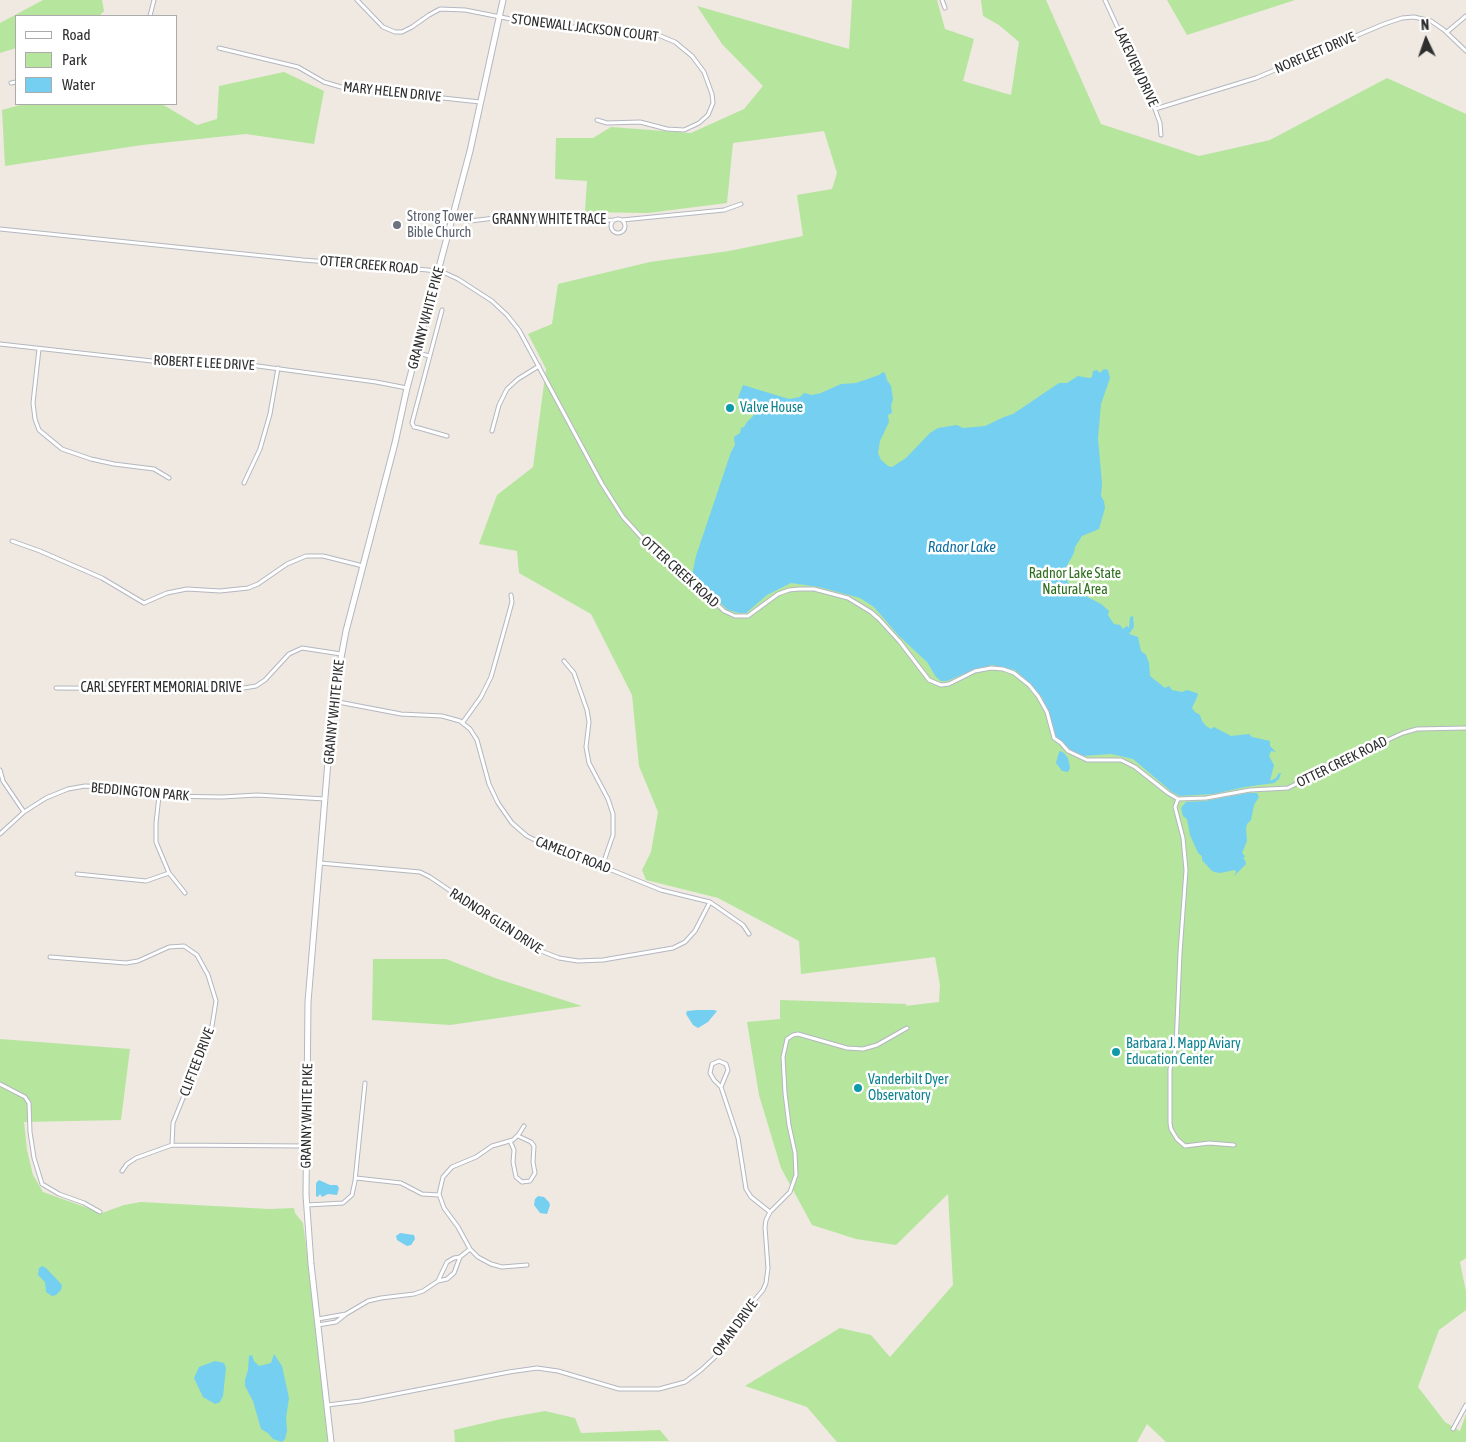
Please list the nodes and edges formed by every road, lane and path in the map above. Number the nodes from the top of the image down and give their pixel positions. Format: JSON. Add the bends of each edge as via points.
{"nodes":[{"id":1,"x":154,"y":0,"type":"edge"},
{"id":2,"x":357,"y":0,"type":"edge"},
{"id":3,"x":503,"y":0,"type":"edge"},
{"id":4,"x":942,"y":0,"type":"edge"},
{"id":5,"x":1105,"y":0,"type":"edge"},
{"id":6,"x":945,"y":8,"type":"dead end"},
{"id":7,"x":150,"y":15,"type":"edge"},
{"id":8,"x":1466,"y":16,"type":"edge"},
{"id":9,"x":500,"y":18,"type":"junction"},
{"id":10,"x":1447,"y":32,"type":"junction"},
{"id":11,"x":219,"y":48,"type":"dead end"},
{"id":12,"x":1466,"y":51,"type":"edge"},
{"id":13,"x":15,"y":82,"type":"edge"},
{"id":14,"x":11,"y":83,"type":"dead end"},
{"id":15,"x":481,"y":102,"type":"junction"},
{"id":16,"x":1155,"y":109,"type":"junction"},
{"id":17,"x":597,"y":120,"type":"dead end"},
{"id":18,"x":1161,"y":135,"type":"dead end"},
{"id":19,"x":741,"y":204,"type":"dead end"},
{"id":20,"x":453,"y":218,"type":"junction"},
{"id":21,"x":615,"y":220,"type":"junction"},
{"id":22,"x":622,"y":220,"type":"junction"},
{"id":23,"x":0,"y":229,"type":"edge"},
{"id":24,"x":438,"y":272,"type":"junction"},
{"id":25,"x":442,"y":310,"type":"dead end"},
{"id":26,"x":0,"y":344,"type":"edge"},
{"id":27,"x":39,"y":349,"type":"junction"},
{"id":28,"x":417,"y":353,"type":"junction"},
{"id":29,"x":430,"y":356,"type":"junction"},
{"id":30,"x":539,"y":366,"type":"junction"},
{"id":31,"x":278,"y":368,"type":"junction"},
{"id":32,"x":407,"y":388,"type":"junction"},
{"id":33,"x":492,"y":431,"type":"dead end"},
{"id":34,"x":447,"y":436,"type":"dead end"},
{"id":35,"x":169,"y":478,"type":"dead end"},
{"id":36,"x":244,"y":483,"type":"dead end"},
{"id":37,"x":12,"y":541,"type":"dead end"},
{"id":38,"x":363,"y":566,"type":"junction"},
{"id":39,"x":511,"y":595,"type":"dead end"},
{"id":40,"x":340,"y":654,"type":"junction"},
{"id":41,"x":564,"y":661,"type":"dead end"},
{"id":42,"x":56,"y":688,"type":"dead end"},
{"id":43,"x":333,"y":701,"type":"junction"},
{"id":44,"x":463,"y":722,"type":"junction"},
{"id":45,"x":1466,"y":728,"type":"edge"},
{"id":46,"x":0,"y":770,"type":"edge"},
{"id":47,"x":160,"y":796,"type":"junction"},
{"id":48,"x":325,"y":799,"type":"junction"},
{"id":49,"x":1178,"y":799,"type":"junction"},
{"id":50,"x":24,"y":812,"type":"junction"},
{"id":51,"x":0,"y":834,"type":"edge"},
{"id":52,"x":320,"y":863,"type":"junction"},
{"id":53,"x":602,"y":867,"type":"junction"},
{"id":54,"x":169,"y":873,"type":"junction"},
{"id":55,"x":77,"y":874,"type":"dead end"},
{"id":56,"x":185,"y":893,"type":"dead end"},
{"id":57,"x":710,"y":902,"type":"junction"},
{"id":58,"x":749,"y":934,"type":"dead end"},
{"id":59,"x":50,"y":957,"type":"dead end"},
{"id":60,"x":908,"y":1028,"type":"dead end"},
{"id":61,"x":365,"y":1083,"type":"dead end"},
{"id":62,"x":0,"y":1084,"type":"edge"},
{"id":63,"x":720,"y":1088,"type":"junction"},
{"id":64,"x":524,"y":1126,"type":"dead end"},
{"id":65,"x":518,"y":1136,"type":"junction"},
{"id":66,"x":510,"y":1141,"type":"junction"},
{"id":67,"x":172,"y":1145,"type":"junction"},
{"id":68,"x":1234,"y":1145,"type":"dead end"},
{"id":69,"x":307,"y":1146,"type":"junction"},
{"id":70,"x":122,"y":1171,"type":"dead end"},
{"id":71,"x":356,"y":1178,"type":"junction"},
{"id":72,"x":440,"y":1195,"type":"junction"},
{"id":73,"x":306,"y":1206,"type":"junction"},
{"id":74,"x":100,"y":1212,"type":"dead end"},
{"id":75,"x":770,"y":1212,"type":"junction"},
{"id":76,"x":470,"y":1249,"type":"junction"},
{"id":77,"x":460,"y":1257,"type":"junction"},
{"id":78,"x":527,"y":1265,"type":"dead end"},
{"id":79,"x":438,"y":1281,"type":"junction"},
{"id":80,"x":318,"y":1322,"type":"junction"},
{"id":81,"x":327,"y":1405,"type":"junction"},
{"id":82,"x":1466,"y":1405,"type":"edge"},
{"id":83,"x":1453,"y":1429,"type":"dead end"},
{"id":84,"x":331,"y":1442,"type":"edge"}],
"edges":[{"from":1,"to":7,"type":"street"},
{"from":2,"to":9,"type":"street","name":"STONEWALL JACKSON COURT","via":[[383,27],[395,32],[412,27],[440,9],[465,10]]},
{"from":3,"to":9,"type":"main road","name":"GRANNY WHITE PIKE"},
{"from":4,"to":6,"type":"street"},
{"from":5,"to":16,"type":"street","name":"LAKEVIEW DRIVE"},
{"from":8,"to":10,"type":"street"},
{"from":9,"to":15,"type":"main road","name":"GRANNY WHITE PIKE"},
{"from":9,"to":17,"type":"street","name":"STONEWALL JACKSON COURT","via":[[644,32],[664,37],[694,58],[704,72],[712,94],[708,115],[699,124],[684,130],[640,122],[607,123]]},
{"from":10,"to":12,"type":"street","name":"NORFLEET DRIVE"},
{"from":10,"to":16,"type":"street","name":"NORFLEET DRIVE","via":[[1425,19],[1402,18],[1256,78]]},
{"from":11,"to":15,"type":"street","name":"MARY HELEN DRIVE","via":[[298,67],[324,82],[341,87]]},
{"from":13,"to":14,"type":"street"},
{"from":15,"to":20,"type":"main road","name":"GRANNY WHITE PIKE"},
{"from":16,"to":18,"type":"street","name":"LAKEVIEW DRIVE"},
{"from":19,"to":22,"type":"street","name":"GRANNY WHITE TRACE","via":[[724,210]]},
{"from":20,"to":21,"type":"street","name":"GRANNY WHITE TRACE","via":[[470,221],[495,218]]},
{"from":20,"to":24,"type":"main road","name":"GRANNY WHITE PIKE"},
{"from":21,"to":22,"type":"street"},
{"from":21,"to":22,"type":"street","via":[[612,227],[618,232],[624,229]]},
{"from":23,"to":24,"type":"street","name":"OTTER CREEK ROAD"},
{"from":24,"to":28,"type":"main road","name":"GRANNY WHITE PIKE"},
{"from":24,"to":30,"type":"street","name":"OTTER CREEK ROAD","via":[[466,283],[500,308],[519,330]]},
{"from":25,"to":29,"type":"street"},
{"from":26,"to":27,"type":"street","name":"ROBERT E LEE DRIVE"},
{"from":27,"to":31,"type":"street","name":"ROBERT E LEE DRIVE","via":[[152,361],[228,362]]},
{"from":27,"to":35,"type":"street","via":[[33,404],[39,430],[70,452],[105,462],[154,469]]},
{"from":28,"to":29,"type":"street"},
{"from":28,"to":32,"type":"main road","name":"GRANNY WHITE PIKE"},
{"from":29,"to":34,"type":"street","via":[[412,423],[414,427]]},
{"from":30,"to":33,"type":"street","via":[[507,389]]},
{"from":30,"to":49,"type":"street","name":"OTTER CREEK ROAD","via":[[623,517],[653,550],[685,573],[724,611],[748,616],[778,594],[799,588],[848,598],[879,619],[929,680],[941,685],[949,684],[975,671],[990,668],[1014,673],[1038,696],[1047,712],[1054,738],[1068,751],[1087,760],[1121,760]]},
{"from":31,"to":32,"type":"street","name":"ROBERT E LEE DRIVE"},
{"from":31,"to":36,"type":"street","via":[[260,449]]},
{"from":32,"to":38,"type":"main road","name":"GRANNY WHITE PIKE"},
{"from":37,"to":38,"type":"street","via":[[102,578],[144,603],[187,589],[220,591],[248,588],[306,556],[323,556]]},
{"from":38,"to":40,"type":"main road","name":"GRANNY WHITE PIKE"},
{"from":39,"to":44,"type":"street","via":[[512,602],[490,681]]},
{"from":40,"to":42,"type":"street","name":"CARL SEYFERT MEMORIAL DRIVE","via":[[302,648],[288,654],[256,686]]},
{"from":40,"to":43,"type":"main road","name":"GRANNY WHITE PIKE"},
{"from":41,"to":53,"type":"street","via":[[574,673],[585,701],[588,720],[586,748],[613,814],[613,835]]},
{"from":43,"to":44,"type":"street"},
{"from":43,"to":48,"type":"main road","name":"GRANNY WHITE PIKE"},
{"from":44,"to":53,"type":"street","name":"CAMELOT ROAD","via":[[477,740],[492,793],[512,823],[541,844]]},
{"from":45,"to":49,"type":"street","name":"OTTER CREEK ROAD","via":[[1403,732],[1288,788]]},
{"from":46,"to":50,"type":"street"},
{"from":47,"to":48,"type":"street","name":"BEDDINGTON PARK","via":[[222,798],[257,795]]},
{"from":47,"to":50,"type":"street","name":"BEDDINGTON PARK","via":[[85,786],[56,793]]},
{"from":47,"to":54,"type":"street","via":[[156,842]]},
{"from":48,"to":52,"type":"main road","name":"GRANNY WHITE PIKE"},
{"from":49,"to":68,"type":"street","via":[[1175,807],[1186,870],[1176,1047],[1170,1069],[1170,1123],[1177,1140],[1185,1146]]},
{"from":50,"to":51,"type":"street","name":"BEDDINGTON PARK"},
{"from":52,"to":57,"type":"street","name":"RADNOR GLEN DRIVE","via":[[423,873],[532,947],[578,962],[673,948],[686,941],[697,929]]},
{"from":52,"to":69,"type":"main road","name":"GRANNY WHITE PIKE","via":[[308,1002]]},
{"from":53,"to":57,"type":"street","name":"CAMELOT ROAD","via":[[664,891]]},
{"from":54,"to":55,"type":"street","via":[[146,881]]},
{"from":54,"to":56,"type":"street"},
{"from":57,"to":58,"type":"street","name":"CAMELOT ROAD","via":[[743,925]]},
{"from":59,"to":67,"type":"street","name":"CLIFTEE DRIVE","via":[[126,963],[169,947],[184,946],[197,955],[208,975],[216,1001],[212,1026],[173,1123]]},
{"from":60,"to":75,"type":"street","via":[[877,1046],[863,1049],[847,1048],[798,1034],[788,1039],[783,1060],[796,1178],[790,1192]]},
{"from":61,"to":71,"type":"street"},
{"from":62,"to":74,"type":"street","via":[[25,1097],[29,1103],[34,1158],[42,1184]]},
{"from":63,"to":63,"type":"street","via":[[710,1071],[712,1064],[719,1061],[726,1064],[728,1070]]},
{"from":63,"to":75,"type":"street","via":[[740,1143],[746,1189]]},
{"from":64,"to":65,"type":"street"},
{"from":65,"to":66,"type":"street"},
{"from":65,"to":66,"type":"street","via":[[534,1146],[535,1173],[530,1181],[524,1182],[516,1177]]},
{"from":66,"to":72,"type":"street","via":[[492,1146],[452,1167],[442,1180]]},
{"from":67,"to":69,"type":"street"},
{"from":67,"to":70,"type":"street","via":[[136,1158]]},
{"from":69,"to":73,"type":"main road","name":"GRANNY WHITE PIKE"},
{"from":71,"to":72,"type":"street","via":[[401,1183],[422,1194]]},
{"from":71,"to":73,"type":"street","via":[[353,1193],[346,1202]]},
{"from":72,"to":76,"type":"street","via":[[444,1208]]},
{"from":73,"to":80,"type":"main road","name":"GRANNY WHITE PIKE"},
{"from":75,"to":81,"type":"street","name":"OMAN DRIVE","via":[[765,1224],[768,1268],[763,1290],[710,1362],[683,1383],[659,1389],[619,1389],[555,1370],[537,1368]]},
{"from":76,"to":77,"type":"street"},
{"from":76,"to":78,"type":"street","via":[[495,1266]]},
{"from":77,"to":79,"type":"street","via":[[445,1264]]},
{"from":77,"to":79,"type":"street","via":[[453,1275]]},
{"from":79,"to":80,"type":"street","via":[[417,1293],[368,1301],[346,1314]]},
{"from":80,"to":81,"type":"main road","name":"GRANNY WHITE PIKE"},
{"from":81,"to":84,"type":"main road","name":"GRANNY WHITE PIKE"},
{"from":82,"to":83,"type":"street"}]}
